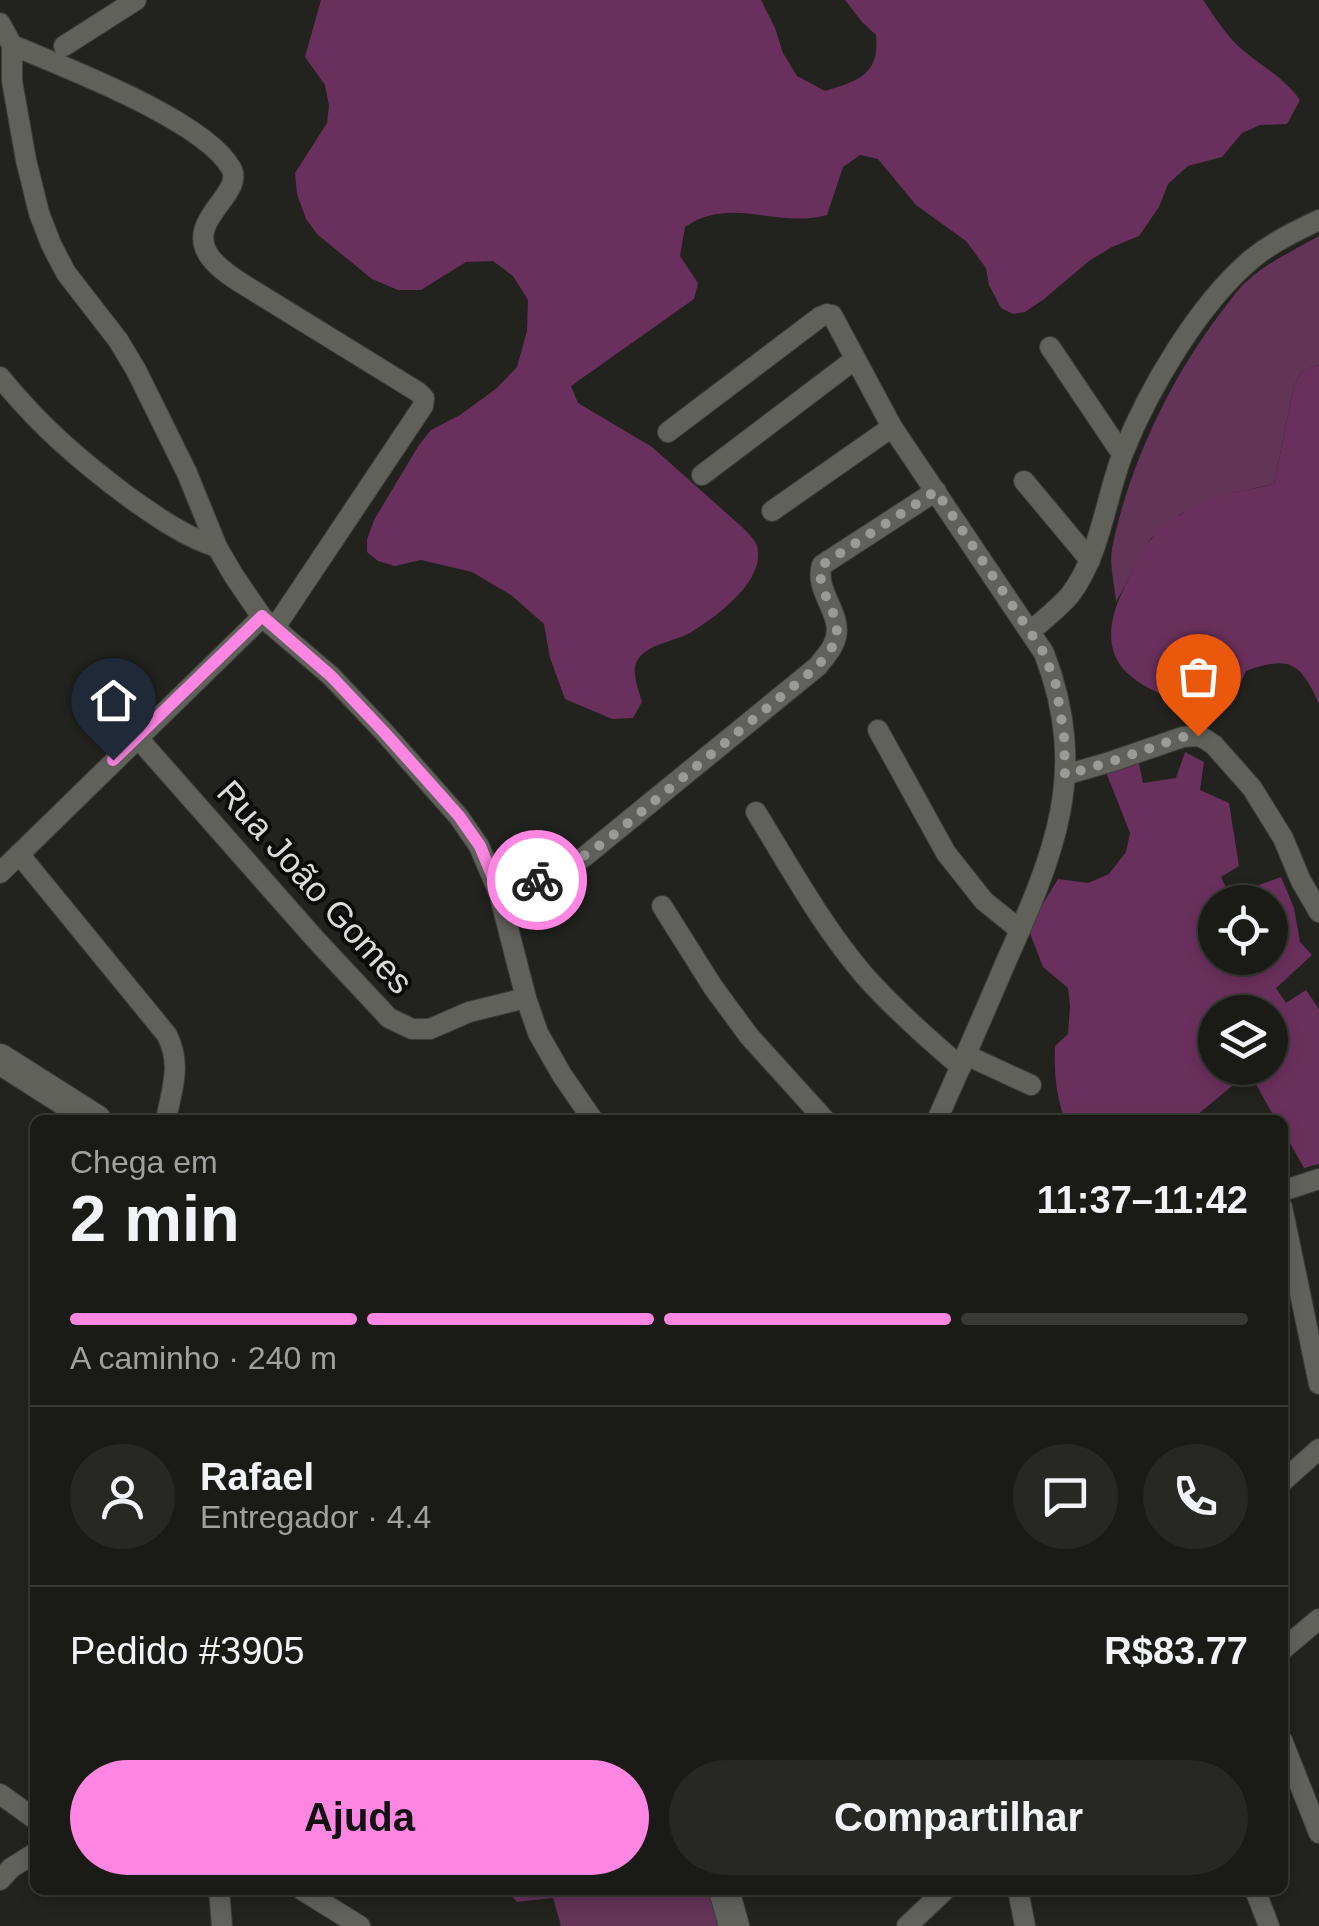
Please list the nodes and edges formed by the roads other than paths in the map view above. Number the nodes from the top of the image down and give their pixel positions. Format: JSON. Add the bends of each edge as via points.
{"nodes":[{"id":1,"x":136,"y":0,"type":"edge"},
{"id":2,"x":0,"y":23,"type":"edge"},
{"id":3,"x":12,"y":45,"type":"junction"},
{"id":4,"x":64,"y":46,"type":"dead end"},
{"id":5,"x":6,"y":82,"type":"edge"},
{"id":6,"x":1319,"y":220,"type":"edge"},
{"id":7,"x":1050,"y":347,"type":"dead end"},
{"id":8,"x":854,"y":360,"type":"junction"},
{"id":9,"x":0,"y":377,"type":"edge"},
{"id":10,"x":892,"y":427,"type":"junction"},
{"id":11,"x":668,"y":432,"type":"dead end"},
{"id":12,"x":1122,"y":454,"type":"junction"},
{"id":13,"x":702,"y":475,"type":"dead end"},
{"id":14,"x":1024,"y":481,"type":"dead end"},
{"id":15,"x":936,"y":491,"type":"junction"},
{"id":16,"x":772,"y":511,"type":"dead end"},
{"id":17,"x":217,"y":546,"type":"junction"},
{"id":18,"x":1090,"y":560,"type":"junction"},
{"id":19,"x":269,"y":621,"type":"junction"},
{"id":20,"x":1031,"y":631,"type":"junction"},
{"id":21,"x":878,"y":730,"type":"dead end"},
{"id":22,"x":137,"y":737,"type":"junction"},
{"id":23,"x":1065,"y":775,"type":"junction"},
{"id":24,"x":756,"y":812,"type":"dead end"},
{"id":25,"x":19,"y":854,"type":"junction"},
{"id":26,"x":0,"y":873,"type":"edge"},
{"id":27,"x":499,"y":892,"type":"junction"},
{"id":28,"x":662,"y":906,"type":"dead end"},
{"id":29,"x":1319,"y":912,"type":"edge"},
{"id":30,"x":1020,"y":930,"type":"junction"},
{"id":31,"x":526,"y":998,"type":"junction"},
{"id":32,"x":0,"y":1058,"type":"edge"},
{"id":33,"x":963,"y":1061,"type":"junction"},
{"id":34,"x":1031,"y":1085,"type":"dead end"},
{"id":35,"x":88,"y":1115,"type":"edge"},
{"id":36,"x":167,"y":1115,"type":"edge"},
{"id":37,"x":590,"y":1115,"type":"edge"},
{"id":38,"x":821,"y":1115,"type":"edge"},
{"id":39,"x":939,"y":1115,"type":"edge"},
{"id":40,"x":1319,"y":1179,"type":"edge"},
{"id":41,"x":1288,"y":1188,"type":"edge"},
{"id":42,"x":1288,"y":1236,"type":"edge"},
{"id":43,"x":1301,"y":1299,"type":"junction"},
{"id":44,"x":1288,"y":1309,"type":"edge"},
{"id":45,"x":1319,"y":1384,"type":"edge"},
{"id":46,"x":1319,"y":1450,"type":"edge"},
{"id":47,"x":1288,"y":1477,"type":"edge"},
{"id":48,"x":1319,"y":1619,"type":"edge"},
{"id":49,"x":1288,"y":1645,"type":"edge"},
{"id":50,"x":1288,"y":1751,"type":"edge"},
{"id":51,"x":0,"y":1794,"type":"edge"},
{"id":52,"x":1313,"y":1797,"type":"edge"},
{"id":53,"x":30,"y":1815,"type":"edge"},
{"id":54,"x":1319,"y":1833,"type":"edge"},
{"id":55,"x":30,"y":1856,"type":"edge"},
{"id":56,"x":0,"y":1880,"type":"edge"},
{"id":57,"x":219,"y":1895,"type":"edge"},
{"id":58,"x":310,"y":1895,"type":"edge"},
{"id":59,"x":725,"y":1895,"type":"edge"},
{"id":60,"x":940,"y":1895,"type":"edge"},
{"id":61,"x":1019,"y":1895,"type":"edge"},
{"id":62,"x":1258,"y":1895,"type":"edge"},
{"id":63,"x":222,"y":1926,"type":"edge"},
{"id":64,"x":360,"y":1926,"type":"edge"},
{"id":65,"x":734,"y":1926,"type":"edge"},
{"id":66,"x":907,"y":1926,"type":"edge"},
{"id":67,"x":1025,"y":1926,"type":"edge"},
{"id":68,"x":1269,"y":1926,"type":"edge"}],
"edges":[{"from":1,"to":4,"type":"street"},
{"from":2,"to":3,"type":"street"},
{"from":3,"to":5,"type":"street"},
{"from":3,"to":19,"type":"street","via":[[150,107],[215,149],[234,178],[205,228],[208,254],[246,286],[424,398]]},
{"from":5,"to":17,"type":"street","via":[[51,244],[136,370]]},
{"from":6,"to":12,"type":"street","via":[[1230,279],[1170,361]]},
{"from":7,"to":12,"type":"street"},
{"from":8,"to":10,"type":"street"},
{"from":8,"to":11,"type":"street","via":[[832,315],[820,317]]},
{"from":8,"to":13,"type":"street"},
{"from":9,"to":17,"type":"street","via":[[74,456],[163,520]]},
{"from":10,"to":15,"type":"street"},
{"from":10,"to":16,"type":"street"},
{"from":12,"to":18,"type":"street"},
{"from":14,"to":18,"type":"street"},
{"from":15,"to":20,"type":"street"},
{"from":15,"to":27,"type":"street","via":[[822,565],[820,580],[838,630],[818,666],[584,857],[555,875]]},
{"from":17,"to":19,"type":"street"},
{"from":18,"to":20,"type":"street","via":[[1069,596]]},
{"from":19,"to":22,"type":"street"},
{"from":19,"to":27,"type":"street","via":[[344,690],[459,816]]},
{"from":20,"to":23,"type":"street","via":[[1056,685]]},
{"from":21,"to":30,"type":"street","via":[[946,852],[984,902]]},
{"from":22,"to":25,"type":"street"},
{"from":22,"to":31,"type":"street","name":"Rua João Gomes","via":[[389,1018],[430,1029]]},
{"from":23,"to":29,"type":"street","via":[[1182,737],[1205,739],[1252,788]]},
{"from":23,"to":30,"type":"street","via":[[1054,842]]},
{"from":24,"to":33,"type":"street","via":[[862,972],[899,1013]]},
{"from":25,"to":26,"type":"street"},
{"from":25,"to":36,"type":"street","via":[[167,1035],[177,1064]]},
{"from":27,"to":31,"type":"street"},
{"from":28,"to":38,"type":"street","via":[[740,1024]]},
{"from":30,"to":33,"type":"street"},
{"from":31,"to":37,"type":"street","via":[[538,1033]]},
{"from":32,"to":35,"type":"main road"},
{"from":33,"to":34,"type":"street"},
{"from":33,"to":39,"type":"street"},
{"from":40,"to":41,"type":"street"},
{"from":42,"to":43,"type":"street"},
{"from":43,"to":44,"type":"street"},
{"from":43,"to":45,"type":"street"},
{"from":46,"to":47,"type":"street"},
{"from":48,"to":49,"type":"street"},
{"from":50,"to":52,"type":"street"},
{"from":51,"to":53,"type":"street"},
{"from":52,"to":54,"type":"street"},
{"from":55,"to":56,"type":"street"},
{"from":57,"to":63,"type":"street"},
{"from":58,"to":64,"type":"street"},
{"from":59,"to":65,"type":"main road"},
{"from":60,"to":66,"type":"street"},
{"from":61,"to":67,"type":"street"},
{"from":62,"to":68,"type":"street"}]}
